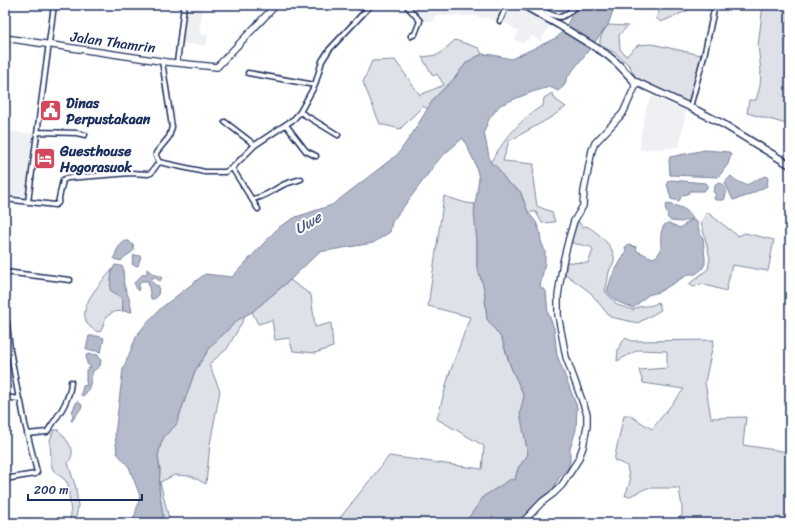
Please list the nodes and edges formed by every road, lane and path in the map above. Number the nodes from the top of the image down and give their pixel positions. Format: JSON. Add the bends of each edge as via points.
{"nodes":[{"id":1,"x":54,"y":5,"type":"edge"},
{"id":2,"x":184,"y":5,"type":"edge"},
{"id":3,"x":276,"y":5,"type":"edge"},
{"id":4,"x":371,"y":5,"type":"edge"},
{"id":5,"x":406,"y":5,"type":"edge"},
{"id":6,"x":507,"y":5,"type":"edge"},
{"id":7,"x":523,"y":5,"type":"edge"},
{"id":8,"x":576,"y":5,"type":"edge"},
{"id":9,"x":716,"y":5,"type":"edge"},
{"id":10,"x":530,"y":8,"type":"junction"},
{"id":11,"x":500,"y":21,"type":"dead end"},
{"id":12,"x":411,"y":36,"type":"dead end"},
{"id":13,"x":5,"y":38,"type":"edge"},
{"id":14,"x":48,"y":44,"type":"junction"},
{"id":15,"x":162,"y":61,"type":"junction"},
{"id":16,"x":177,"y":63,"type":"junction"},
{"id":17,"x":248,"y":73,"type":"dead end"},
{"id":18,"x":634,"y":81,"type":"junction"},
{"id":19,"x":315,"y":85,"type":"junction"},
{"id":20,"x":690,"y":107,"type":"junction"},
{"id":21,"x":300,"y":112,"type":"junction"},
{"id":22,"x":225,"y":122,"type":"dead end"},
{"id":23,"x":286,"y":125,"type":"junction"},
{"id":24,"x":38,"y":132,"type":"junction"},
{"id":25,"x":85,"y":135,"type":"dead end"},
{"id":26,"x":338,"y":135,"type":"dead end"},
{"id":27,"x":255,"y":146,"type":"junction"},
{"id":28,"x":316,"y":156,"type":"dead end"},
{"id":29,"x":159,"y":162,"type":"junction"},
{"id":30,"x":790,"y":165,"type":"edge"},
{"id":31,"x":232,"y":168,"type":"junction"},
{"id":32,"x":301,"y":179,"type":"dead end"},
{"id":33,"x":5,"y":199,"type":"edge"},
{"id":34,"x":252,"y":199,"type":"junction"},
{"id":35,"x":28,"y":202,"type":"junction"},
{"id":36,"x":258,"y":209,"type":"dead end"},
{"id":37,"x":5,"y":272,"type":"edge"},
{"id":38,"x":70,"y":280,"type":"dead end"},
{"id":39,"x":5,"y":306,"type":"edge"},
{"id":40,"x":71,"y":382,"type":"dead end"},
{"id":41,"x":5,"y":397,"type":"edge"},
{"id":42,"x":19,"y":399,"type":"junction"},
{"id":43,"x":28,"y":434,"type":"junction"},
{"id":44,"x":5,"y":479,"type":"edge"},
{"id":45,"x":522,"y":523,"type":"edge"}],
"edges":[{"from":1,"to":14,"type":"street"},
{"from":2,"to":16,"type":"street"},
{"from":3,"to":16,"type":"street","name":"Jalan Thamrin","via":[[217,67]]},
{"from":4,"to":19,"type":"street","via":[[328,50]]},
{"from":5,"to":12,"type":"street","via":[[420,21],[416,34]]},
{"from":6,"to":11,"type":"street"},
{"from":7,"to":10,"type":"main road"},
{"from":8,"to":10,"type":"street","via":[[563,17]]},
{"from":9,"to":20,"type":"street"},
{"from":10,"to":18,"type":"main road","via":[[606,54]]},
{"from":13,"to":14,"type":"street","name":"Jalan Thamrin"},
{"from":14,"to":15,"type":"street","name":"Jalan Thamrin"},
{"from":14,"to":24,"type":"street"},
{"from":15,"to":16,"type":"street","name":"Jalan Thamrin"},
{"from":15,"to":29,"type":"street","via":[[172,127],[156,153]]},
{"from":17,"to":19,"type":"street"},
{"from":18,"to":20,"type":"main road"},
{"from":18,"to":45,"type":"street","via":[[635,87],[623,113],[595,143],[592,150],[583,206],[568,238],[558,296],[558,315],[566,357],[587,414],[583,447],[562,485]]},
{"from":19,"to":21,"type":"street"},
{"from":20,"to":30,"type":"main road","via":[[735,130]]},
{"from":21,"to":23,"type":"street"},
{"from":21,"to":26,"type":"street"},
{"from":22,"to":27,"type":"street"},
{"from":23,"to":27,"type":"street"},
{"from":23,"to":28,"type":"street","via":[[306,151]]},
{"from":24,"to":25,"type":"street"},
{"from":24,"to":35,"type":"street"},
{"from":27,"to":31,"type":"street"},
{"from":29,"to":31,"type":"street","via":[[205,172],[225,172]]},
{"from":29,"to":35,"type":"street","via":[[148,174],[68,178],[63,180],[58,203],[55,205]]},
{"from":31,"to":34,"type":"street"},
{"from":32,"to":34,"type":"street"},
{"from":33,"to":35,"type":"street"},
{"from":34,"to":36,"type":"street"},
{"from":37,"to":38,"type":"street"},
{"from":39,"to":42,"type":"street"},
{"from":40,"to":43,"type":"street","via":[[67,399],[47,432]]},
{"from":41,"to":42,"type":"street"},
{"from":42,"to":43,"type":"street"},
{"from":43,"to":44,"type":"street","via":[[37,472]]}]}
